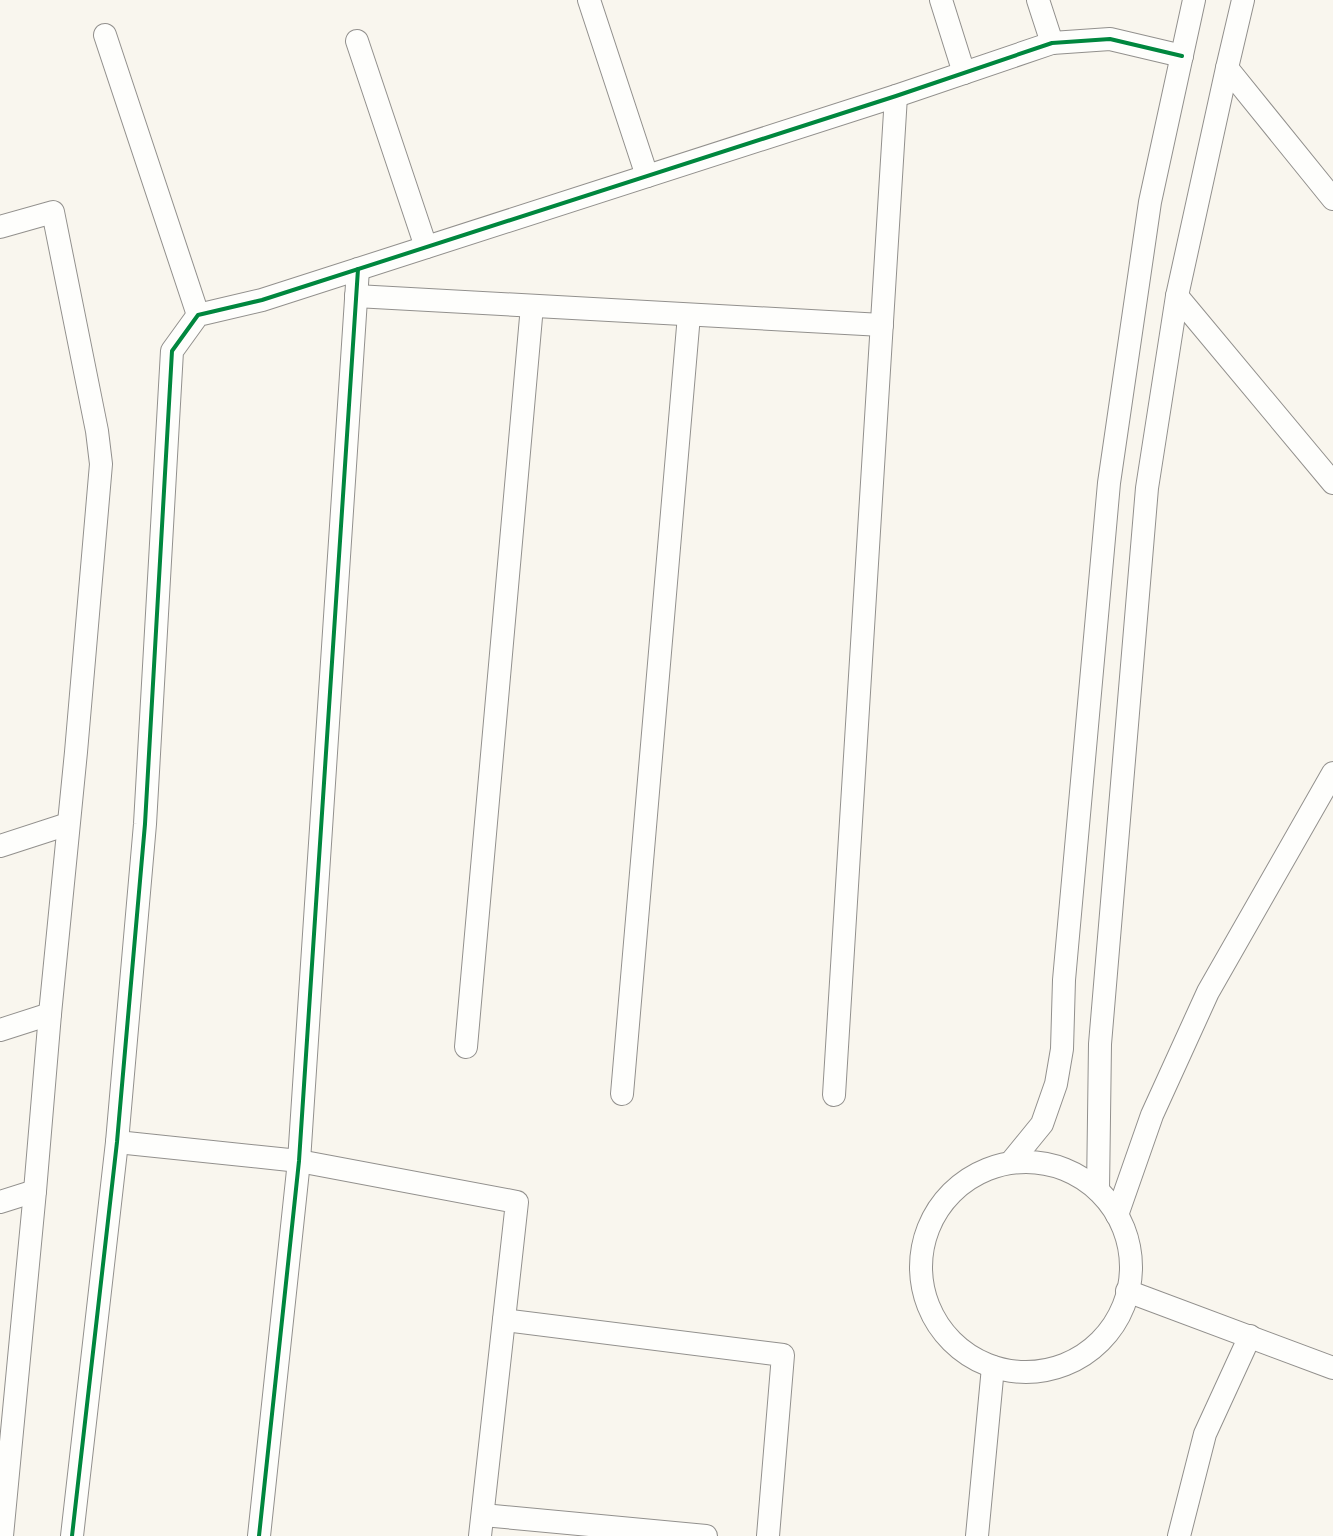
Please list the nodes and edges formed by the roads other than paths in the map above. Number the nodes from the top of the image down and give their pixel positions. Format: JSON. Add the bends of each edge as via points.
{"nodes":[{"id":1,"x":589,"y":0,"type":"edge"},
{"id":2,"x":941,"y":0,"type":"edge"},
{"id":3,"x":1038,"y":0,"type":"edge"},
{"id":4,"x":1194,"y":0,"type":"edge"},
{"id":5,"x":1243,"y":0,"type":"edge"},
{"id":6,"x":105,"y":35,"type":"dead end"},
{"id":7,"x":357,"y":41,"type":"dead end"},
{"id":8,"x":1052,"y":43,"type":"junction"},
{"id":9,"x":1182,"y":56,"type":"junction"},
{"id":10,"x":1227,"y":68,"type":"junction"},
{"id":11,"x":964,"y":74,"type":"junction"},
{"id":12,"x":896,"y":96,"type":"junction"},
{"id":13,"x":647,"y":176,"type":"junction"},
{"id":14,"x":1333,"y":199,"type":"edge"},
{"id":15,"x":0,"y":227,"type":"edge"},
{"id":16,"x":426,"y":247,"type":"junction"},
{"id":17,"x":358,"y":269,"type":"junction"},
{"id":18,"x":356,"y":296,"type":"junction"},
{"id":19,"x":1177,"y":296,"type":"junction"},
{"id":20,"x":532,"y":306,"type":"junction"},
{"id":21,"x":198,"y":315,"type":"junction"},
{"id":22,"x":689,"y":315,"type":"junction"},
{"id":23,"x":882,"y":325,"type":"junction"},
{"id":24,"x":1333,"y":483,"type":"edge"},
{"id":25,"x":1333,"y":773,"type":"edge"},
{"id":26,"x":68,"y":824,"type":"junction"},
{"id":27,"x":0,"y":846,"type":"edge"},
{"id":28,"x":50,"y":1014,"type":"junction"},
{"id":29,"x":0,"y":1030,"type":"edge"},
{"id":30,"x":466,"y":1048,"type":"dead end"},
{"id":31,"x":622,"y":1094,"type":"dead end"},
{"id":32,"x":834,"y":1095,"type":"dead end"},
{"id":33,"x":117,"y":1142,"type":"junction"},
{"id":34,"x":299,"y":1161,"type":"junction"},
{"id":35,"x":1011,"y":1162,"type":"junction"},
{"id":36,"x":1098,"y":1190,"type":"junction"},
{"id":37,"x":35,"y":1191,"type":"junction"},
{"id":38,"x":0,"y":1202,"type":"edge"},
{"id":39,"x":1117,"y":1215,"type":"junction"},
{"id":40,"x":1127,"y":1291,"type":"junction"},
{"id":41,"x":504,"y":1320,"type":"junction"},
{"id":42,"x":1250,"y":1336,"type":"junction"},
{"id":43,"x":993,"y":1367,"type":"junction"},
{"id":44,"x":1333,"y":1368,"type":"edge"},
{"id":45,"x":6,"y":1428,"type":"edge"},
{"id":46,"x":481,"y":1525,"type":"edge"},
{"id":47,"x":2,"y":1536,"type":"edge"},
{"id":48,"x":72,"y":1536,"type":"edge"},
{"id":49,"x":259,"y":1536,"type":"edge"},
{"id":50,"x":706,"y":1536,"type":"edge"},
{"id":51,"x":768,"y":1536,"type":"edge"},
{"id":52,"x":977,"y":1536,"type":"edge"},
{"id":53,"x":1179,"y":1536,"type":"edge"}],
"edges":[{"from":1,"to":13,"type":"street"},
{"from":2,"to":11,"type":"street"},
{"from":3,"to":8,"type":"street"},
{"from":4,"to":9,"type":"street"},
{"from":5,"to":10,"type":"street"},
{"from":6,"to":21,"type":"street"},
{"from":7,"to":16,"type":"street"},
{"from":8,"to":9,"type":"street","via":[[1110,39]]},
{"from":8,"to":11,"type":"street"},
{"from":9,"to":35,"type":"street","via":[[1150,202],[1109,483],[1064,980],[1062,1049],[1056,1084],[1042,1124]]},
{"from":10,"to":14,"type":"street"},
{"from":10,"to":19,"type":"street"},
{"from":11,"to":12,"type":"street"},
{"from":12,"to":13,"type":"street"},
{"from":12,"to":23,"type":"street"},
{"from":13,"to":16,"type":"street"},
{"from":15,"to":26,"type":"street","via":[[53,212],[97,431],[101,464]]},
{"from":16,"to":17,"type":"street"},
{"from":17,"to":18,"type":"street"},
{"from":17,"to":21,"type":"street","via":[[262,300]]},
{"from":18,"to":20,"type":"street"},
{"from":18,"to":34,"type":"street"},
{"from":19,"to":24,"type":"street"},
{"from":19,"to":36,"type":"street","via":[[1144,519],[1100,1044]]},
{"from":20,"to":22,"type":"street"},
{"from":20,"to":30,"type":"street"},
{"from":21,"to":33,"type":"street","via":[[172,351],[145,824]]},
{"from":22,"to":23,"type":"street"},
{"from":22,"to":31,"type":"street"},
{"from":23,"to":32,"type":"street"},
{"from":25,"to":39,"type":"street","via":[[1208,992],[1152,1115]]},
{"from":26,"to":27,"type":"street"},
{"from":26,"to":28,"type":"street"},
{"from":28,"to":29,"type":"street"},
{"from":28,"to":37,"type":"street"},
{"from":33,"to":34,"type":"street"},
{"from":33,"to":48,"type":"street"},
{"from":34,"to":41,"type":"street","via":[[517,1202]]},
{"from":34,"to":49,"type":"street"},
{"from":35,"to":36,"type":"street","via":[[1043,1162],[1072,1172]]},
{"from":35,"to":43,"type":"street","via":[[981,1171],[955,1188],[935,1212],[923,1242],[921,1273],[927,1304],[942,1331],[965,1353]]},
{"from":36,"to":39,"type":"street"},
{"from":37,"to":38,"type":"street"},
{"from":37,"to":45,"type":"street"},
{"from":39,"to":40,"type":"street","via":[[1128,1244],[1130,1276]]},
{"from":40,"to":42,"type":"street"},
{"from":40,"to":43,"type":"street","via":[[1123,1306],[1107,1334],[1084,1355],[1055,1368],[1024,1372]]},
{"from":41,"to":46,"type":"street"},
{"from":41,"to":51,"type":"street","via":[[783,1355]]},
{"from":42,"to":44,"type":"street"},
{"from":42,"to":53,"type":"street","via":[[1205,1434]]},
{"from":43,"to":52,"type":"street"},
{"from":45,"to":47,"type":"street"},
{"from":46,"to":50,"type":"street"}]}
